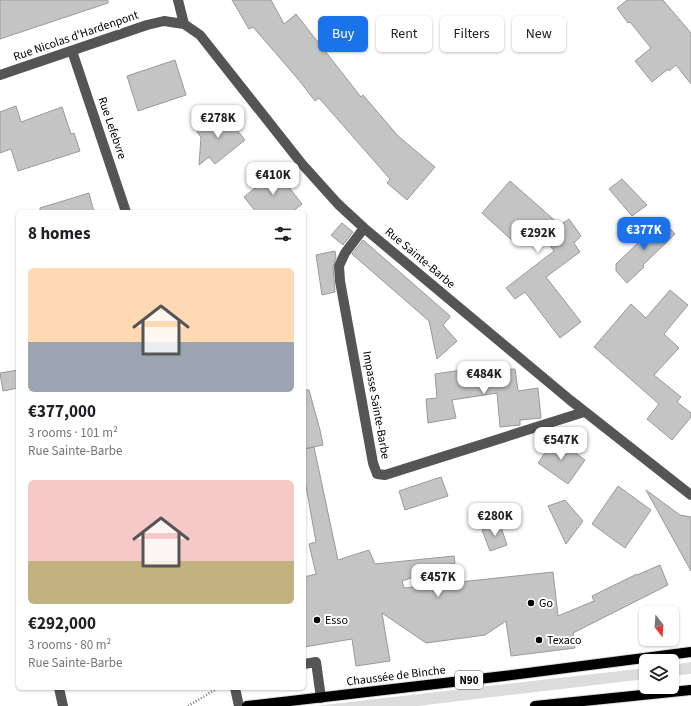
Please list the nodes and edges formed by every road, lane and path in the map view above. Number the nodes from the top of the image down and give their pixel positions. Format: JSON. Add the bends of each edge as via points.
{"nodes":[{"id":1,"x":178,"y":0,"type":"edge"},
{"id":2,"x":184,"y":24,"type":"junction"},
{"id":3,"x":72,"y":52,"type":"junction"},
{"id":4,"x":0,"y":75,"type":"edge"},
{"id":5,"x":125,"y":210,"type":"edge"},
{"id":6,"x":364,"y":228,"type":"junction"},
{"id":7,"x":584,"y":412,"type":"junction"},
{"id":8,"x":691,"y":495,"type":"edge"},
{"id":9,"x":691,"y":652,"type":"edge"},
{"id":10,"x":306,"y":664,"type":"edge"},
{"id":11,"x":60,"y":690,"type":"edge"},
{"id":12,"x":215,"y":690,"type":"edge"},
{"id":13,"x":235,"y":690,"type":"edge"},
{"id":14,"x":691,"y":690,"type":"edge"},
{"id":15,"x":321,"y":698,"type":"junction"},
{"id":16,"x":63,"y":706,"type":"edge"},
{"id":17,"x":188,"y":706,"type":"edge"},
{"id":18,"x":239,"y":706,"type":"edge"},
{"id":19,"x":246,"y":706,"type":"edge"},
{"id":20,"x":535,"y":706,"type":"edge"}],
"edges":[{"from":1,"to":2,"type":"street"},
{"from":2,"to":3,"type":"street","name":"Rue Nicolas d'Hardenpont","via":[[164,21]]},
{"from":2,"to":6,"type":"street","name":"Rue Sainte-Barbe","via":[[200,34],[302,164]]},
{"from":3,"to":4,"type":"street","name":"Rue Nicolas d'Hardenpont"},
{"from":3,"to":5,"type":"street","name":"Rue Lefebvre"},
{"from":6,"to":7,"type":"street","name":"Rue Sainte-Barbe"},
{"from":6,"to":7,"type":"street","name":"Impasse Sainte-Barbe","via":[[345,253],[339,266],[371,456],[377,474],[385,475]]},
{"from":7,"to":8,"type":"street","name":"Rue Sainte-Barbe"},
{"from":9,"to":15,"type":"main road","name":"Chaussée de Binche","number":"N90"},
{"from":10,"to":15,"type":"street","via":[[316,662]]},
{"from":11,"to":16,"type":"street"},
{"from":12,"to":17,"type":"path"},
{"from":13,"to":18,"type":"street"},
{"from":14,"to":20,"type":"main road"},
{"from":15,"to":19,"type":"main road","name":"Chaussée de Binche","number":"N90"}]}
